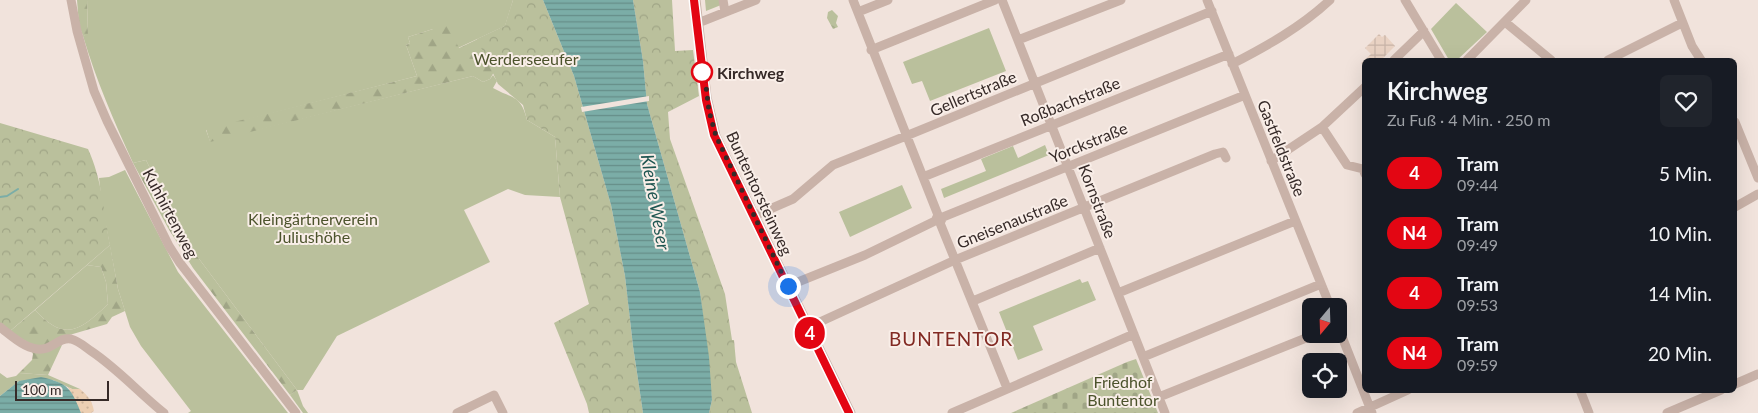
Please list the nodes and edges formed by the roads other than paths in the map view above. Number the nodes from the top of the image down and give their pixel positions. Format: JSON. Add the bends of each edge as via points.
{"nodes":[{"id":1,"x":71,"y":0,"type":"edge"},
{"id":2,"x":696,"y":0,"type":"edge"},
{"id":3,"x":723,"y":0,"type":"edge"},
{"id":4,"x":756,"y":0,"type":"edge"},
{"id":5,"x":852,"y":0,"type":"edge"},
{"id":6,"x":888,"y":0,"type":"edge"},
{"id":7,"x":995,"y":0,"type":"edge"},
{"id":8,"x":1002,"y":0,"type":"edge"},
{"id":9,"x":1121,"y":0,"type":"edge"},
{"id":10,"x":1207,"y":0,"type":"edge"},
{"id":11,"x":1330,"y":0,"type":"edge"},
{"id":12,"x":1405,"y":0,"type":"edge"},
{"id":13,"x":1526,"y":0,"type":"edge"},
{"id":14,"x":1674,"y":0,"type":"edge"},
{"id":15,"x":1212,"y":11,"type":"junction"},
{"id":16,"x":725,"y":12,"type":"junction"},
{"id":17,"x":858,"y":12,"type":"junction"},
{"id":18,"x":698,"y":22,"type":"junction"},
{"id":19,"x":1505,"y":22,"type":"junction"},
{"id":20,"x":1682,"y":23,"type":"junction"},
{"id":21,"x":1424,"y":31,"type":"junction"},
{"id":22,"x":1018,"y":40,"type":"junction"},
{"id":23,"x":871,"y":50,"type":"junction"},
{"id":24,"x":1229,"y":54,"type":"junction"},
{"id":25,"x":1396,"y":58,"type":"edge"},
{"id":26,"x":1440,"y":58,"type":"edge"},
{"id":27,"x":1469,"y":58,"type":"edge"},
{"id":28,"x":1549,"y":58,"type":"edge"},
{"id":29,"x":1612,"y":58,"type":"edge"},
{"id":30,"x":1700,"y":58,"type":"edge"},
{"id":31,"x":1232,"y":64,"type":"junction"},
{"id":32,"x":1034,"y":83,"type":"junction"},
{"id":33,"x":1362,"y":91,"type":"edge"},
{"id":34,"x":1245,"y":95,"type":"junction"},
{"id":35,"x":1051,"y":124,"type":"junction"},
{"id":36,"x":1322,"y":126,"type":"junction"},
{"id":37,"x":1737,"y":127,"type":"edge"},
{"id":38,"x":906,"y":136,"type":"junction"},
{"id":39,"x":1226,"y":158,"type":"dead end"},
{"id":40,"x":1271,"y":161,"type":"junction"},
{"id":41,"x":1068,"y":166,"type":"junction"},
{"id":42,"x":1362,"y":169,"type":"edge"},
{"id":43,"x":923,"y":177,"type":"junction"},
{"id":44,"x":1758,"y":178,"type":"edge"},
{"id":45,"x":1758,"y":194,"type":"edge"},
{"id":46,"x":1737,"y":206,"type":"edge"},
{"id":47,"x":1084,"y":208,"type":"junction"},
{"id":48,"x":754,"y":216,"type":"junction"},
{"id":49,"x":940,"y":216,"type":"junction"},
{"id":50,"x":1295,"y":220,"type":"junction"},
{"id":51,"x":1100,"y":248,"type":"junction"},
{"id":52,"x":955,"y":260,"type":"junction"},
{"id":53,"x":1321,"y":284,"type":"junction"},
{"id":54,"x":788,"y":286,"type":"junction"},
{"id":55,"x":1118,"y":293,"type":"junction"},
{"id":56,"x":1327,"y":298,"type":"edge"},
{"id":57,"x":972,"y":301,"type":"junction"},
{"id":58,"x":808,"y":325,"type":"junction"},
{"id":59,"x":0,"y":327,"type":"edge"},
{"id":60,"x":1134,"y":334,"type":"junction"},
{"id":61,"x":1302,"y":340,"type":"edge"},
{"id":62,"x":1345,"y":343,"type":"edge"},
{"id":63,"x":1143,"y":357,"type":"junction"},
{"id":64,"x":1758,"y":374,"type":"edge"},
{"id":65,"x":1737,"y":383,"type":"edge"},
{"id":66,"x":1362,"y":387,"type":"edge"},
{"id":67,"x":1007,"y":388,"type":"junction"},
{"id":68,"x":1364,"y":393,"type":"edge"},
{"id":69,"x":1402,"y":393,"type":"edge"},
{"id":70,"x":1581,"y":393,"type":"edge"},
{"id":71,"x":1714,"y":393,"type":"edge"},
{"id":72,"x":1159,"y":397,"type":"junction"},
{"id":73,"x":1371,"y":410,"type":"edge"},
{"id":74,"x":164,"y":413,"type":"edge"},
{"id":75,"x":296,"y":413,"type":"edge"},
{"id":76,"x":457,"y":413,"type":"edge"},
{"id":77,"x":503,"y":413,"type":"edge"},
{"id":78,"x":851,"y":413,"type":"edge"},
{"id":79,"x":952,"y":413,"type":"edge"},
{"id":80,"x":1165,"y":413,"type":"edge"},
{"id":81,"x":1357,"y":413,"type":"edge"},
{"id":82,"x":1589,"y":413,"type":"edge"},
{"id":83,"x":1666,"y":413,"type":"edge"}],
"edges":[{"from":1,"to":75,"type":"street","name":"Kuhhirtenweg","via":[[94,91],[169,246]]},
{"from":2,"to":18,"type":"street","name":"Buntentorsteinweg"},
{"from":3,"to":16,"type":"street"},
{"from":4,"to":16,"type":"street"},
{"from":5,"to":17,"type":"street"},
{"from":6,"to":17,"type":"street"},
{"from":7,"to":23,"type":"street"},
{"from":8,"to":22,"type":"street","name":"Kornstraße"},
{"from":9,"to":22,"type":"street"},
{"from":10,"to":15,"type":"street","name":"Gastfeldstraße"},
{"from":11,"to":31,"type":"street","via":[[1292,30]]},
{"from":12,"to":21,"type":"street"},
{"from":13,"to":19,"type":"street"},
{"from":14,"to":20,"type":"street"},
{"from":15,"to":24,"type":"street","name":"Gastfeldstraße"},
{"from":15,"to":32,"type":"street","name":"Gellertstraße"},
{"from":16,"to":18,"type":"street"},
{"from":17,"to":23,"type":"street"},
{"from":18,"to":48,"type":"street","name":"Buntentorsteinweg","via":[[712,126]]},
{"from":19,"to":27,"type":"street"},
{"from":19,"to":28,"type":"street"},
{"from":20,"to":29,"type":"street"},
{"from":20,"to":30,"type":"street"},
{"from":21,"to":25,"type":"street"},
{"from":21,"to":26,"type":"street"},
{"from":22,"to":32,"type":"street","name":"Kornstraße"},
{"from":23,"to":38,"type":"street"},
{"from":24,"to":31,"type":"street","name":"Gastfeldstraße"},
{"from":24,"to":35,"type":"street","name":"Roßbachstraße"},
{"from":31,"to":34,"type":"street","name":"Gastfeldstraße"},
{"from":32,"to":35,"type":"street","name":"Kornstraße"},
{"from":32,"to":38,"type":"street","name":"Gellertstraße"},
{"from":33,"to":36,"type":"street"},
{"from":34,"to":40,"type":"street","name":"Gastfeldstraße"},
{"from":34,"to":41,"type":"street","name":"Yorckstraße"},
{"from":35,"to":41,"type":"street","name":"Kornstraße"},
{"from":35,"to":43,"type":"street","name":"Roßbachstraße"},
{"from":36,"to":40,"type":"street"},
{"from":36,"to":42,"type":"street","via":[[1343,162]]},
{"from":37,"to":44,"type":"street"},
{"from":38,"to":43,"type":"street"},
{"from":38,"to":48,"type":"street","name":"Gellertstraße","via":[[833,165],[792,199]]},
{"from":39,"to":47,"type":"street","name":"Gneisenaustraße","via":[[1223,152],[1215,154]]},
{"from":40,"to":50,"type":"street","name":"Gastfeldstraße"},
{"from":41,"to":47,"type":"street","name":"Kornstraße"},
{"from":41,"to":49,"type":"street","name":"Yorckstraße"},
{"from":43,"to":49,"type":"street"},
{"from":45,"to":46,"type":"street"},
{"from":47,"to":51,"type":"street","name":"Kornstraße"},
{"from":47,"to":52,"type":"street","name":"Gneisenaustraße"},
{"from":48,"to":54,"type":"street","name":"Buntentorsteinweg"},
{"from":49,"to":52,"type":"street"},
{"from":49,"to":54,"type":"street","name":"Yorckstraße","via":[[865,255]]},
{"from":50,"to":53,"type":"street","name":"Gastfeldstraße"},
{"from":50,"to":55,"type":"street"},
{"from":51,"to":55,"type":"street","name":"Kornstraße"},
{"from":51,"to":57,"type":"street"},
{"from":52,"to":57,"type":"street"},
{"from":52,"to":58,"type":"street","name":"Gneisenaustraße"},
{"from":53,"to":56,"type":"street","name":"Gastfeldstraße"},
{"from":53,"to":63,"type":"street"},
{"from":54,"to":58,"type":"street","name":"Buntentorsteinweg"},
{"from":55,"to":60,"type":"street","name":"Kornstraße"},
{"from":57,"to":67,"type":"street"},
{"from":58,"to":78,"type":"street","name":"Buntentorsteinweg"},
{"from":59,"to":74,"type":"street","via":[[36,349],[71,339],[106,361]]},
{"from":60,"to":63,"type":"street","name":"Kornstraße"},
{"from":60,"to":67,"type":"street"},
{"from":61,"to":72,"type":"street"},
{"from":62,"to":66,"type":"street"},
{"from":63,"to":72,"type":"street","name":"Kornstraße"},
{"from":64,"to":65,"type":"street"},
{"from":67,"to":79,"type":"street"},
{"from":68,"to":73,"type":"street"},
{"from":69,"to":73,"type":"street"},
{"from":70,"to":82,"type":"street"},
{"from":71,"to":83,"type":"street"},
{"from":72,"to":80,"type":"street","name":"Kornstraße"},
{"from":73,"to":81,"type":"street"},
{"from":76,"to":77,"type":"street","via":[[494,395]]}]}
